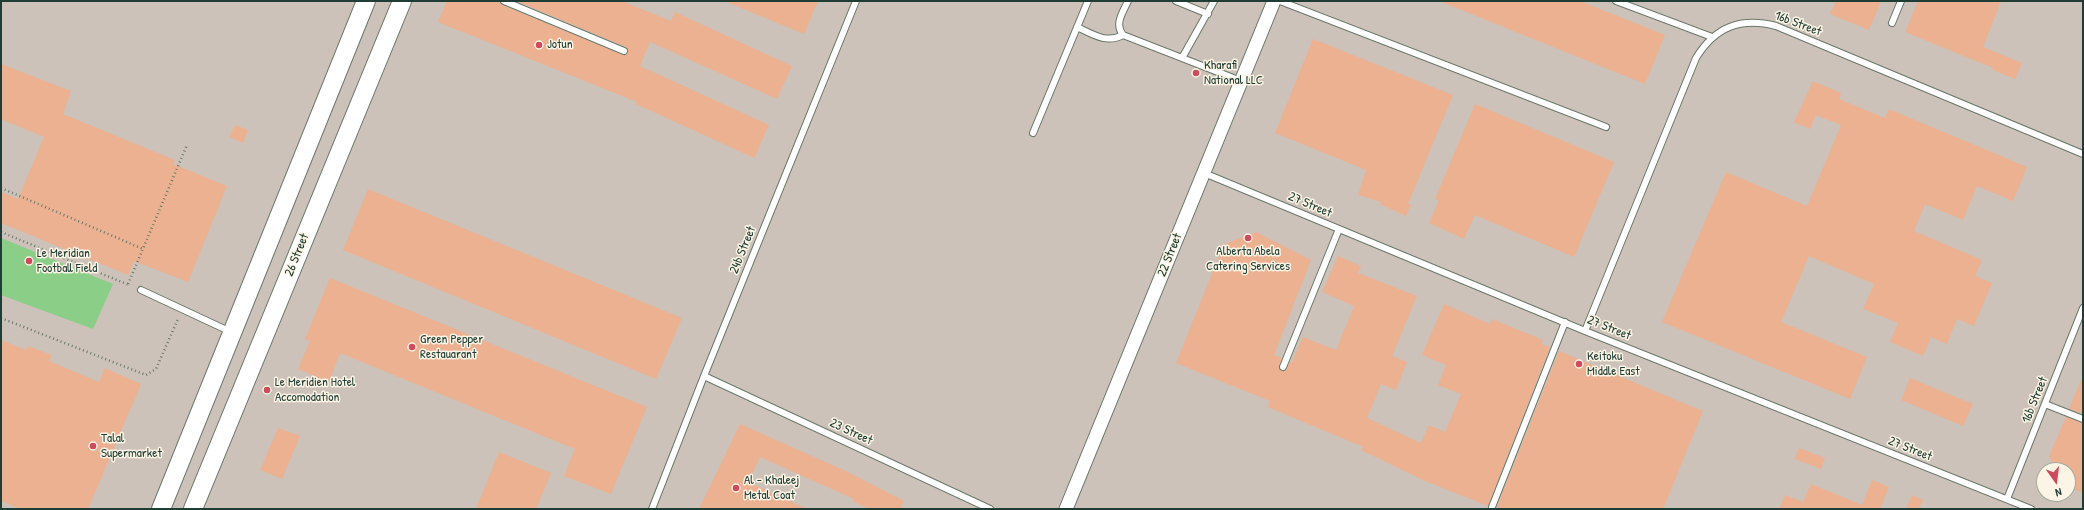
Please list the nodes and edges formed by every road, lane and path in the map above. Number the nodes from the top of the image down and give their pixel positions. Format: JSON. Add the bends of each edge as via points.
{"nodes":[{"id":1,"x":366,"y":1,"type":"edge"},
{"id":2,"x":402,"y":1,"type":"edge"},
{"id":3,"x":504,"y":1,"type":"edge"},
{"id":4,"x":856,"y":1,"type":"edge"},
{"id":5,"x":1088,"y":1,"type":"edge"},
{"id":6,"x":1128,"y":1,"type":"edge"},
{"id":7,"x":1176,"y":1,"type":"edge"},
{"id":8,"x":1214,"y":1,"type":"edge"},
{"id":9,"x":1274,"y":1,"type":"edge"},
{"id":10,"x":1280,"y":1,"type":"edge"},
{"id":11,"x":1616,"y":1,"type":"edge"},
{"id":12,"x":1901,"y":1,"type":"edge"},
{"id":13,"x":1208,"y":14,"type":"junction"},
{"id":14,"x":1892,"y":22,"type":"dead end"},
{"id":15,"x":1077,"y":26,"type":"junction"},
{"id":16,"x":1122,"y":36,"type":"junction"},
{"id":17,"x":1712,"y":37,"type":"junction"},
{"id":18,"x":624,"y":51,"type":"dead end"},
{"id":19,"x":1182,"y":58,"type":"junction"},
{"id":20,"x":1241,"y":81,"type":"junction"},
{"id":21,"x":1606,"y":127,"type":"dead end"},
{"id":22,"x":1033,"y":133,"type":"dead end"},
{"id":23,"x":187,"y":145,"type":"dead end"},
{"id":24,"x":2083,"y":154,"type":"edge"},
{"id":25,"x":1204,"y":173,"type":"junction"},
{"id":26,"x":1,"y":188,"type":"edge"},
{"id":27,"x":1338,"y":229,"type":"junction"},
{"id":28,"x":1,"y":232,"type":"edge"},
{"id":29,"x":143,"y":249,"type":"junction"},
{"id":30,"x":128,"y":284,"type":"junction"},
{"id":31,"x":140,"y":290,"type":"joint"},
{"id":32,"x":2083,"y":308,"type":"edge"},
{"id":33,"x":182,"y":309,"type":"junction"},
{"id":34,"x":2081,"y":317,"type":"edge"},
{"id":35,"x":1,"y":318,"type":"edge"},
{"id":36,"x":1565,"y":322,"type":"junction"},
{"id":37,"x":1585,"y":330,"type":"junction"},
{"id":38,"x":231,"y":332,"type":"junction"},
{"id":39,"x":1283,"y":367,"type":"dead end"},
{"id":40,"x":704,"y":376,"type":"junction"},
{"id":41,"x":2045,"y":404,"type":"junction"},
{"id":42,"x":2083,"y":419,"type":"edge"},
{"id":43,"x":2007,"y":499,"type":"junction"},
{"id":44,"x":1492,"y":507,"type":"dead end"},
{"id":45,"x":161,"y":509,"type":"edge"},
{"id":46,"x":193,"y":509,"type":"edge"},
{"id":47,"x":652,"y":509,"type":"edge"},
{"id":48,"x":990,"y":509,"type":"edge"},
{"id":49,"x":1066,"y":509,"type":"edge"},
{"id":50,"x":2031,"y":509,"type":"edge"}],
"edges":[{"from":1,"to":38,"type":"street"},
{"from":2,"to":46,"type":"street","name":"26 Street"},
{"from":3,"to":18,"type":"lane"},
{"from":4,"to":40,"type":"lane","name":"24b Street"},
{"from":5,"to":15,"type":"lane"},
{"from":6,"to":16,"type":"lane","via":[[1119,23]]},
{"from":7,"to":13,"type":"lane"},
{"from":8,"to":13,"type":"lane"},
{"from":9,"to":20,"type":"street","name":"22 Street"},
{"from":10,"to":21,"type":"lane"},
{"from":11,"to":17,"type":"lane"},
{"from":12,"to":14,"type":"lane"},
{"from":13,"to":19,"type":"lane"},
{"from":15,"to":16,"type":"lane","via":[[1103,39]]},
{"from":15,"to":22,"type":"lane"},
{"from":16,"to":19,"type":"lane"},
{"from":17,"to":24,"type":"lane","name":"16b Street","via":[[1743,23],[1763,22],[1776,26]]},
{"from":17,"to":37,"type":"lane","name":"16b Street","via":[[1696,58]]},
{"from":19,"to":20,"type":"lane"},
{"from":20,"to":25,"type":"street","name":"22 Street"},
{"from":23,"to":29,"type":"path"},
{"from":25,"to":27,"type":"lane","name":"27 Street"},
{"from":25,"to":49,"type":"street","name":"22 Street"},
{"from":26,"to":29,"type":"path"},
{"from":27,"to":36,"type":"lane","name":"27 Street"},
{"from":27,"to":39,"type":"lane"},
{"from":28,"to":30,"type":"path"},
{"from":29,"to":30,"type":"path"},
{"from":30,"to":31,"type":"path"},
{"from":31,"to":33,"type":"lane"},
{"from":32,"to":34,"type":"lane","name":"16b Street"},
{"from":33,"to":35,"type":"path","via":[[156,369],[146,375]]},
{"from":33,"to":38,"type":"lane"},
{"from":34,"to":41,"type":"lane","name":"16b Street"},
{"from":36,"to":37,"type":"lane","name":"27 Street"},
{"from":36,"to":44,"type":"lane"},
{"from":37,"to":43,"type":"lane","name":"27 Street"},
{"from":38,"to":45,"type":"street"},
{"from":40,"to":47,"type":"lane","name":"24b Street"},
{"from":40,"to":48,"type":"lane","name":"23 Street"},
{"from":41,"to":42,"type":"lane"},
{"from":41,"to":43,"type":"lane","name":"16b Street"},
{"from":43,"to":50,"type":"lane","name":"27 Street"}]}
